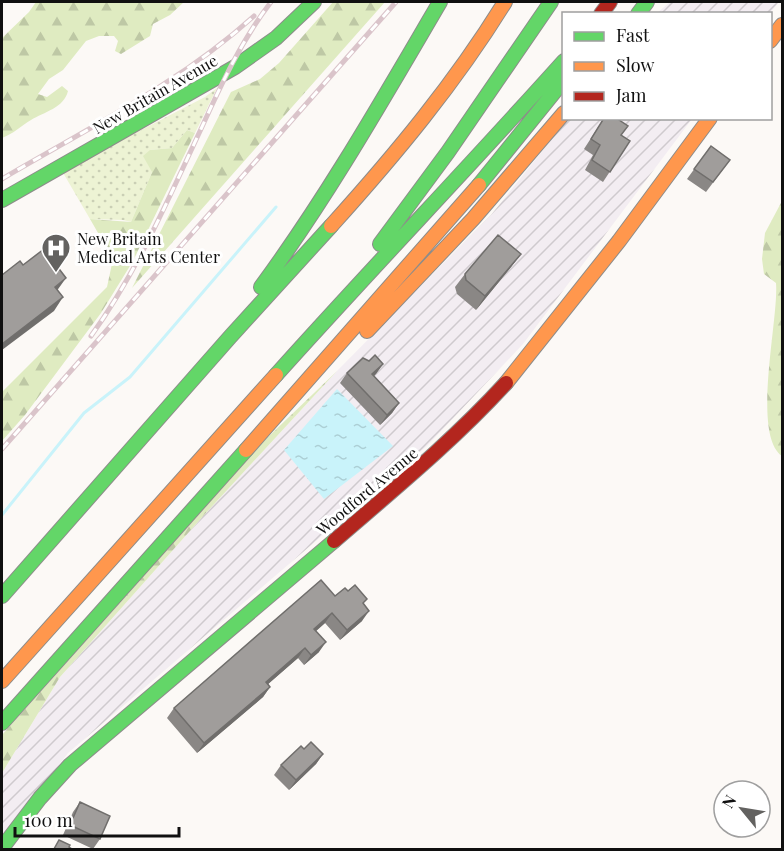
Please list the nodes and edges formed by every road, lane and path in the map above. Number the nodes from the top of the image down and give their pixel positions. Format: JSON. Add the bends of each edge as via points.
{"nodes":[{"id":1,"x":314,"y":2,"type":"edge"},
{"id":2,"x":440,"y":2,"type":"edge"},
{"id":3,"x":505,"y":2,"type":"edge"},
{"id":4,"x":551,"y":2,"type":"edge"},
{"id":5,"x":783,"y":25,"type":"edge"},
{"id":6,"x":772,"y":39,"type":"edge"},
{"id":7,"x":562,"y":63,"type":"edge"},
{"id":8,"x":562,"y":82,"type":"edge"},
{"id":9,"x":562,"y":115,"type":"edge"},
{"id":10,"x":708,"y":120,"type":"edge"},
{"id":11,"x":2,"y":200,"type":"edge"},
{"id":12,"x":186,"y":386,"type":"junction"},
{"id":13,"x":258,"y":394,"type":"junction"},
{"id":14,"x":282,"y":410,"type":"junction"},
{"id":15,"x":2,"y":596,"type":"edge"},
{"id":16,"x":2,"y":681,"type":"edge"},
{"id":17,"x":2,"y":723,"type":"edge"},
{"id":18,"x":2,"y":848,"type":"edge"}],
"edges":[{"from":1,"to":11,"type":"main road","name":"New Britain Avenue","via":[[252,57]]},
{"from":2,"to":12,"type":"main road","via":[[309,221]]},
{"from":3,"to":12,"type":"main road","via":[[463,69],[409,139]]},
{"from":4,"to":13,"type":"main road","via":[[404,213]]},
{"from":5,"to":6,"type":"main road"},
{"from":7,"to":13,"type":"main road"},
{"from":8,"to":14,"type":"main road","via":[[454,214]]},
{"from":9,"to":14,"type":"main road","via":[[428,268]]},
{"from":10,"to":18,"type":"main road","name":"Woodford Avenue","via":[[577,295],[484,407],[428,461],[77,758]]},
{"from":12,"to":15,"type":"main road"},
{"from":13,"to":16,"type":"main road"},
{"from":14,"to":17,"type":"main road"}]}
